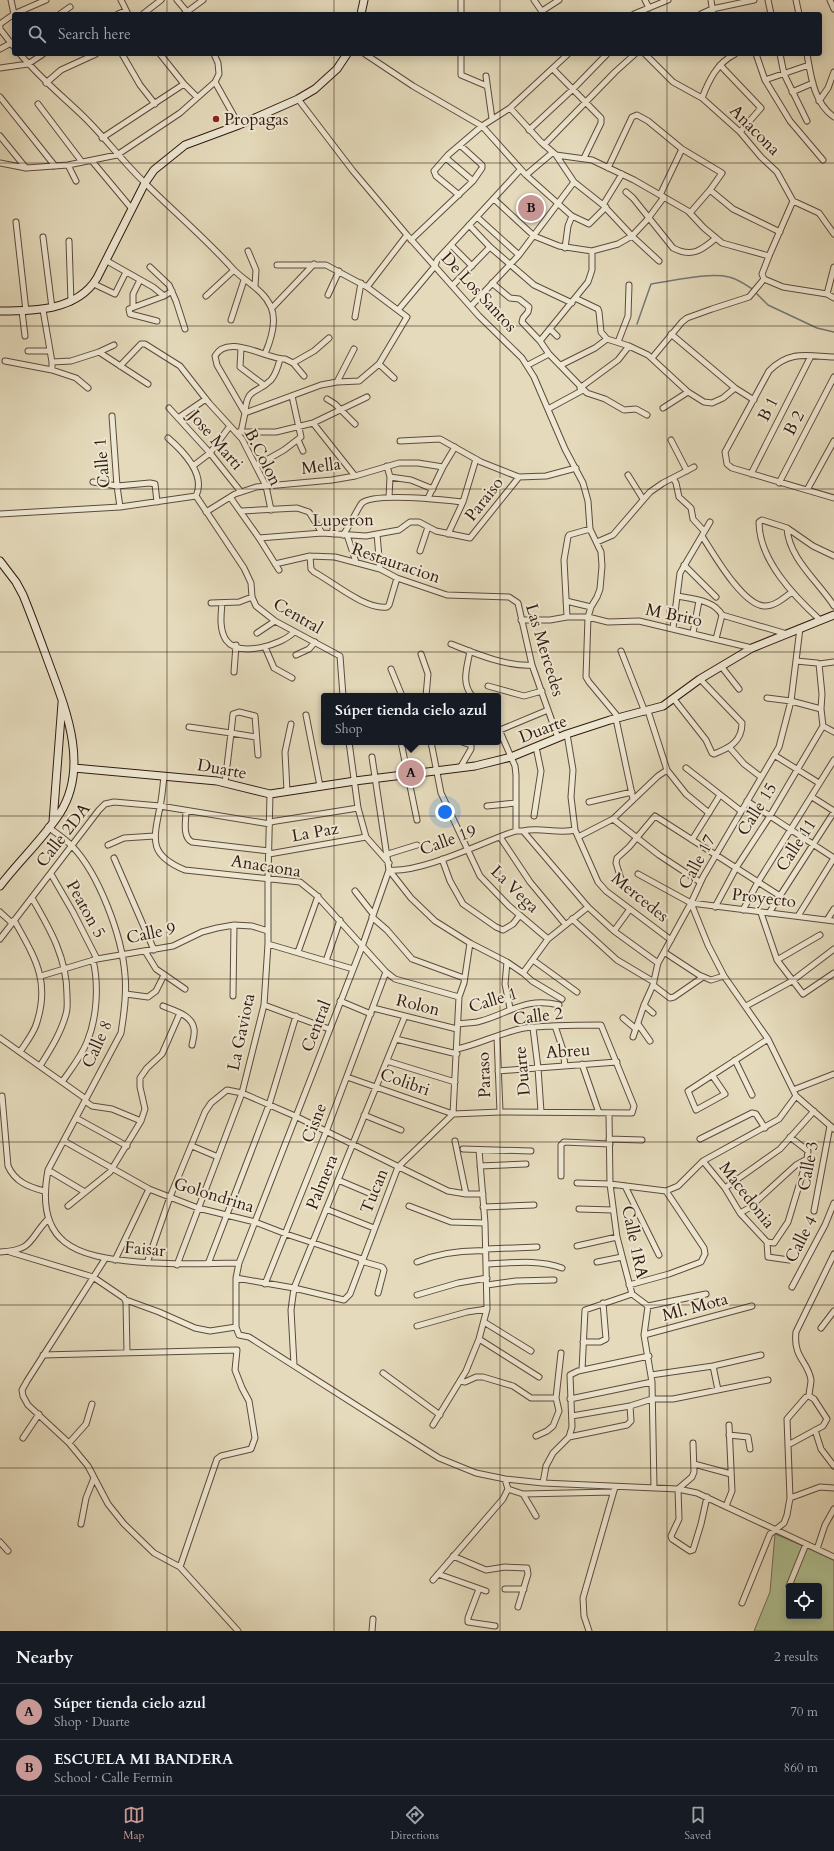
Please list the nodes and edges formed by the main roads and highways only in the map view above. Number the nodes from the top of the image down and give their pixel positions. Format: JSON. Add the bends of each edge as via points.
{"nodes":[{"id":1,"x":364,"y":0,"type":"edge"},
{"id":2,"x":361,"y":12,"type":"edge"},
{"id":3,"x":346,"y":56,"type":"edge"},
{"id":4,"x":0,"y":312,"type":"edge"},
{"id":5,"x":0,"y":561,"type":"edge"},
{"id":6,"x":834,"y":615,"type":"edge"},
{"id":7,"x":63,"y":698,"type":"junction"},
{"id":8,"x":74,"y":768,"type":"junction"},
{"id":9,"x":50,"y":824,"type":"junction"},
{"id":10,"x":0,"y":886,"type":"edge"}],
"edges":[{"from":1,"to":2,"type":"main road"},
{"from":3,"to":4,"type":"main road","via":[[337,70],[315,89],[239,125],[185,146],[154,170],[94,284],[71,302],[43,310]]},
{"from":5,"to":7,"type":"main road","via":[[23,595]]},
{"from":6,"to":8,"type":"main road","name":"Duarte","via":[[752,648],[700,679],[663,706],[567,734],[511,757],[475,766],[270,794],[225,782]]},
{"from":7,"to":8,"type":"main road","via":[[70,728]]},
{"from":7,"to":9,"type":"main road"},
{"from":8,"to":9,"type":"main road","via":[[63,805]]},
{"from":9,"to":10,"type":"main road"}]}
